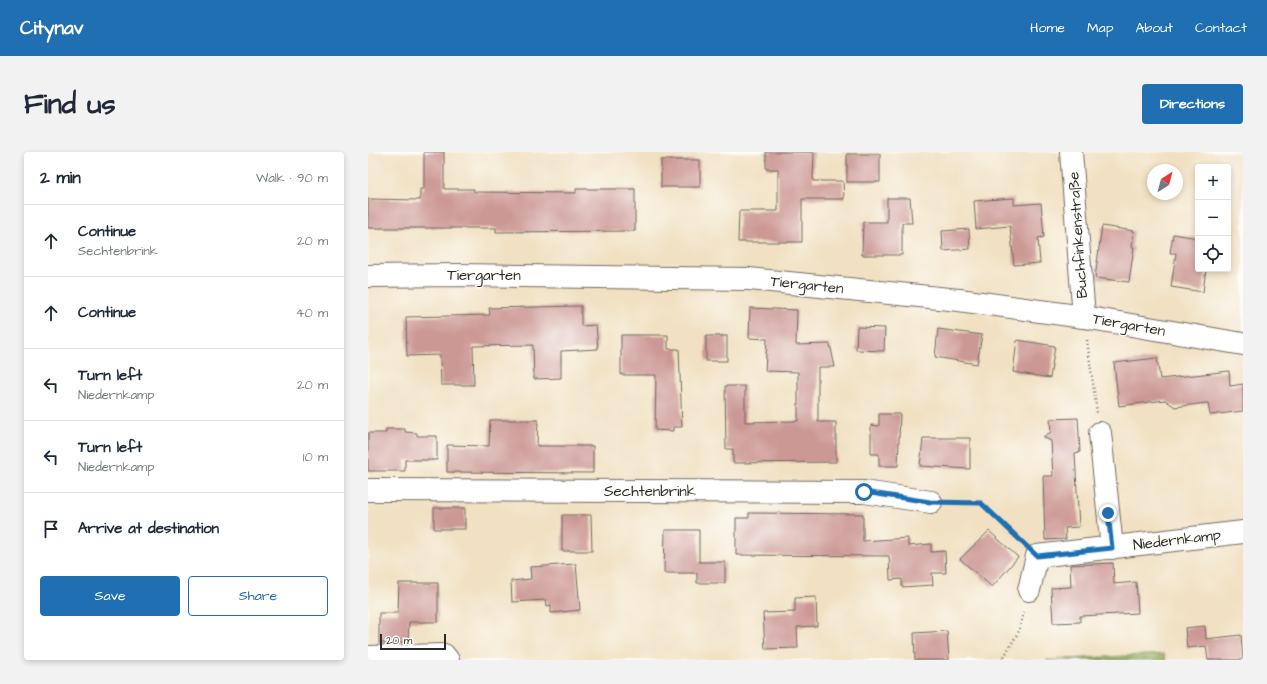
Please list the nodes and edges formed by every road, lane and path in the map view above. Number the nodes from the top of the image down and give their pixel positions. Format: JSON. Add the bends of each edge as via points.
{"nodes":[{"id":1,"x":1071,"y":152,"type":"edge"},
{"id":2,"x":368,"y":276,"type":"edge"},
{"id":3,"x":1084,"y":317,"type":"junction"},
{"id":4,"x":1243,"y":344,"type":"edge"},
{"id":5,"x":1100,"y":433,"type":"joint"},
{"id":6,"x":368,"y":490,"type":"edge"},
{"id":7,"x":930,"y":502,"type":"joint"},
{"id":8,"x":1243,"y":532,"type":"edge"},
{"id":9,"x":1112,"y":548,"type":"junction"},
{"id":10,"x":1037,"y":556,"type":"junction"},
{"id":11,"x":1029,"y":590,"type":"joint"},
{"id":12,"x":368,"y":657,"type":"edge"},
{"id":13,"x":448,"y":660,"type":"edge"},
{"id":14,"x":1002,"y":660,"type":"edge"}],
"edges":[{"from":1,"to":3,"type":"street","name":"Buchfinkenstraße"},
{"from":2,"to":3,"type":"street","name":"Tiergarten","via":[[457,274],[749,279],[959,300]]},
{"from":3,"to":4,"type":"street","name":"Tiergarten"},
{"from":3,"to":5,"type":"path"},
{"from":5,"to":9,"type":"street","name":"Niedernkamp"},
{"from":6,"to":7,"type":"street","name":"Sechtenbrink","via":[[864,492]]},
{"from":7,"to":10,"type":"path","via":[[981,503]]},
{"from":8,"to":9,"type":"street","name":"Niedernkamp"},
{"from":9,"to":10,"type":"street","name":"Niedernkamp"},
{"from":10,"to":11,"type":"street"},
{"from":11,"to":14,"type":"path","via":[[1019,631]]},
{"from":12,"to":13,"type":"street","via":[[444,655]]}]}
